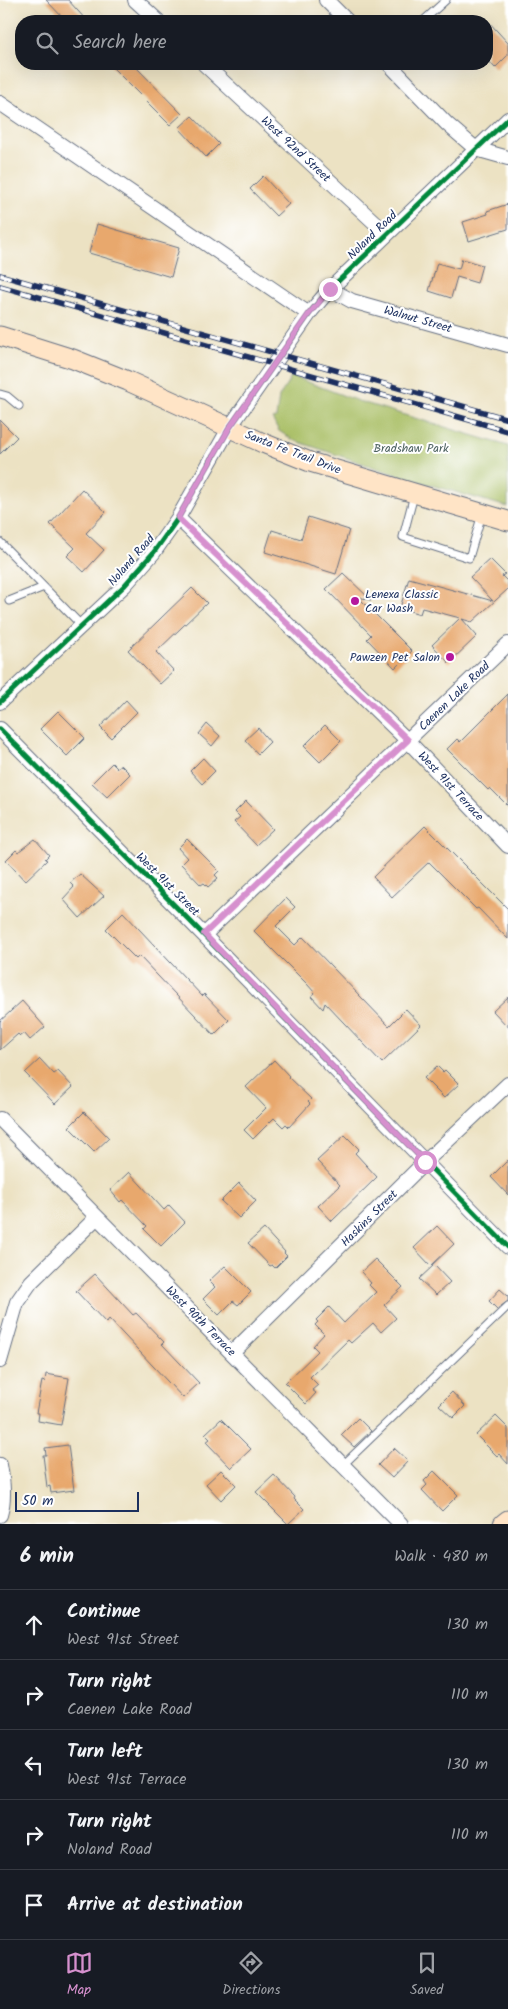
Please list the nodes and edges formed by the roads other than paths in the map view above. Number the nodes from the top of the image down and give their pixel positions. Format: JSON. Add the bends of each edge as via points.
{"nodes":[{"id":1,"x":135,"y":0,"type":"edge"},
{"id":2,"x":326,"y":0,"type":"edge"},
{"id":3,"x":446,"y":0,"type":"edge"},
{"id":4,"x":151,"y":15,"type":"edge"},
{"id":5,"x":341,"y":15,"type":"edge"},
{"id":6,"x":430,"y":15,"type":"edge"},
{"id":7,"x":210,"y":70,"type":"edge"},
{"id":8,"x":395,"y":70,"type":"edge"},
{"id":9,"x":0,"y":103,"type":"edge"},
{"id":10,"x":508,"y":119,"type":"edge"},
{"id":11,"x":476,"y":149,"type":"junction"},
{"id":12,"x":508,"y":158,"type":"edge"},
{"id":13,"x":387,"y":234,"type":"junction"},
{"id":14,"x":330,"y":289,"type":"junction"},
{"id":15,"x":309,"y":314,"type":"junction"},
{"id":16,"x":0,"y":336,"type":"edge"},
{"id":17,"x":508,"y":344,"type":"edge"},
{"id":18,"x":0,"y":394,"type":"edge"},
{"id":19,"x":19,"y":406,"type":"dead end"},
{"id":20,"x":230,"y":427,"type":"junction"},
{"id":21,"x":414,"y":494,"type":"junction"},
{"id":22,"x":483,"y":513,"type":"junction"},
{"id":23,"x":178,"y":518,"type":"junction"},
{"id":24,"x":508,"y":521,"type":"edge"},
{"id":25,"x":0,"y":542,"type":"edge"},
{"id":26,"x":44,"y":587,"type":"junction"},
{"id":27,"x":9,"y":602,"type":"dead end"},
{"id":28,"x":81,"y":625,"type":"junction"},
{"id":29,"x":508,"y":644,"type":"edge"},
{"id":30,"x":0,"y":702,"type":"edge"},
{"id":31,"x":0,"y":729,"type":"edge"},
{"id":32,"x":408,"y":740,"type":"junction"},
{"id":33,"x":508,"y":846,"type":"edge"},
{"id":34,"x":204,"y":934,"type":"junction"},
{"id":35,"x":508,"y":1084,"type":"edge"},
{"id":36,"x":0,"y":1119,"type":"edge"},
{"id":37,"x":425,"y":1162,"type":"junction"},
{"id":38,"x":97,"y":1217,"type":"junction"},
{"id":39,"x":508,"y":1247,"type":"edge"},
{"id":40,"x":508,"y":1306,"type":"edge"},
{"id":41,"x":232,"y":1353,"type":"junction"},
{"id":42,"x":0,"y":1361,"type":"edge"},
{"id":43,"x":0,"y":1465,"type":"edge"},
{"id":44,"x":343,"y":1466,"type":"junction"},
{"id":45,"x":0,"y":1515,"type":"edge"},
{"id":46,"x":508,"y":1520,"type":"edge"},
{"id":47,"x":401,"y":1524,"type":"edge"},
{"id":48,"x":503,"y":1524,"type":"edge"}],
"edges":[{"from":1,"to":4,"type":"street"},
{"from":2,"to":5,"type":"street"},
{"from":3,"to":6,"type":"lane"},
{"from":7,"to":13,"type":"street","name":"West 92nd Street"},
{"from":8,"to":11,"type":"street"},
{"from":9,"to":15,"type":"street"},
{"from":10,"to":11,"type":"street","name":"Noland Road"},
{"from":11,"to":12,"type":"street"},
{"from":11,"to":13,"type":"street","name":"Noland Road"},
{"from":13,"to":14,"type":"street","name":"Noland Road"},
{"from":14,"to":15,"type":"street","name":"Noland Road"},
{"from":14,"to":17,"type":"street","name":"Walnut Street","via":[[352,301]]},
{"from":15,"to":20,"type":"street","name":"Noland Road"},
{"from":16,"to":20,"type":"main road","name":"Santa Fe Trail Drive","via":[[73,359]]},
{"from":18,"to":19,"type":"lane"},
{"from":20,"to":21,"type":"main road","name":"Santa Fe Trail Drive","via":[[310,462]]},
{"from":20,"to":23,"type":"street","name":"Noland Road"},
{"from":21,"to":22,"type":"main road","name":"Santa Fe Trail Drive"},
{"from":21,"to":22,"type":"lane","via":[[402,537],[469,558]]},
{"from":22,"to":24,"type":"main road","name":"Santa Fe Trail Drive"},
{"from":23,"to":28,"type":"street","name":"Noland Road","via":[[124,586]]},
{"from":23,"to":32,"type":"street","name":"West 91st Terrace"},
{"from":25,"to":26,"type":"lane"},
{"from":26,"to":27,"type":"lane"},
{"from":26,"to":28,"type":"lane"},
{"from":28,"to":30,"type":"street","name":"Noland Road"},
{"from":29,"to":32,"type":"street","name":"Caenen Lake Road"},
{"from":31,"to":34,"type":"street","name":"West 91st Street"},
{"from":32,"to":33,"type":"street","name":"West 91st Terrace"},
{"from":32,"to":34,"type":"street","name":"Caenen Lake Road"},
{"from":34,"to":37,"type":"street","name":"West 91st Street"},
{"from":35,"to":37,"type":"street","name":"Haskins Street"},
{"from":36,"to":38,"type":"street","name":"West 90th Terrace"},
{"from":37,"to":39,"type":"street","name":"West 91st Street"},
{"from":37,"to":41,"type":"street","name":"Haskins Street"},
{"from":38,"to":41,"type":"street","name":"West 90th Terrace"},
{"from":38,"to":42,"type":"street","via":[[26,1288],[17,1302]]},
{"from":40,"to":44,"type":"lane"},
{"from":41,"to":44,"type":"street","name":"West 90th Terrace"},
{"from":43,"to":45,"type":"street","via":[[3,1505]]},
{"from":44,"to":47,"type":"street","name":"West 90th Terrace"},
{"from":46,"to":48,"type":"main road"}]}
